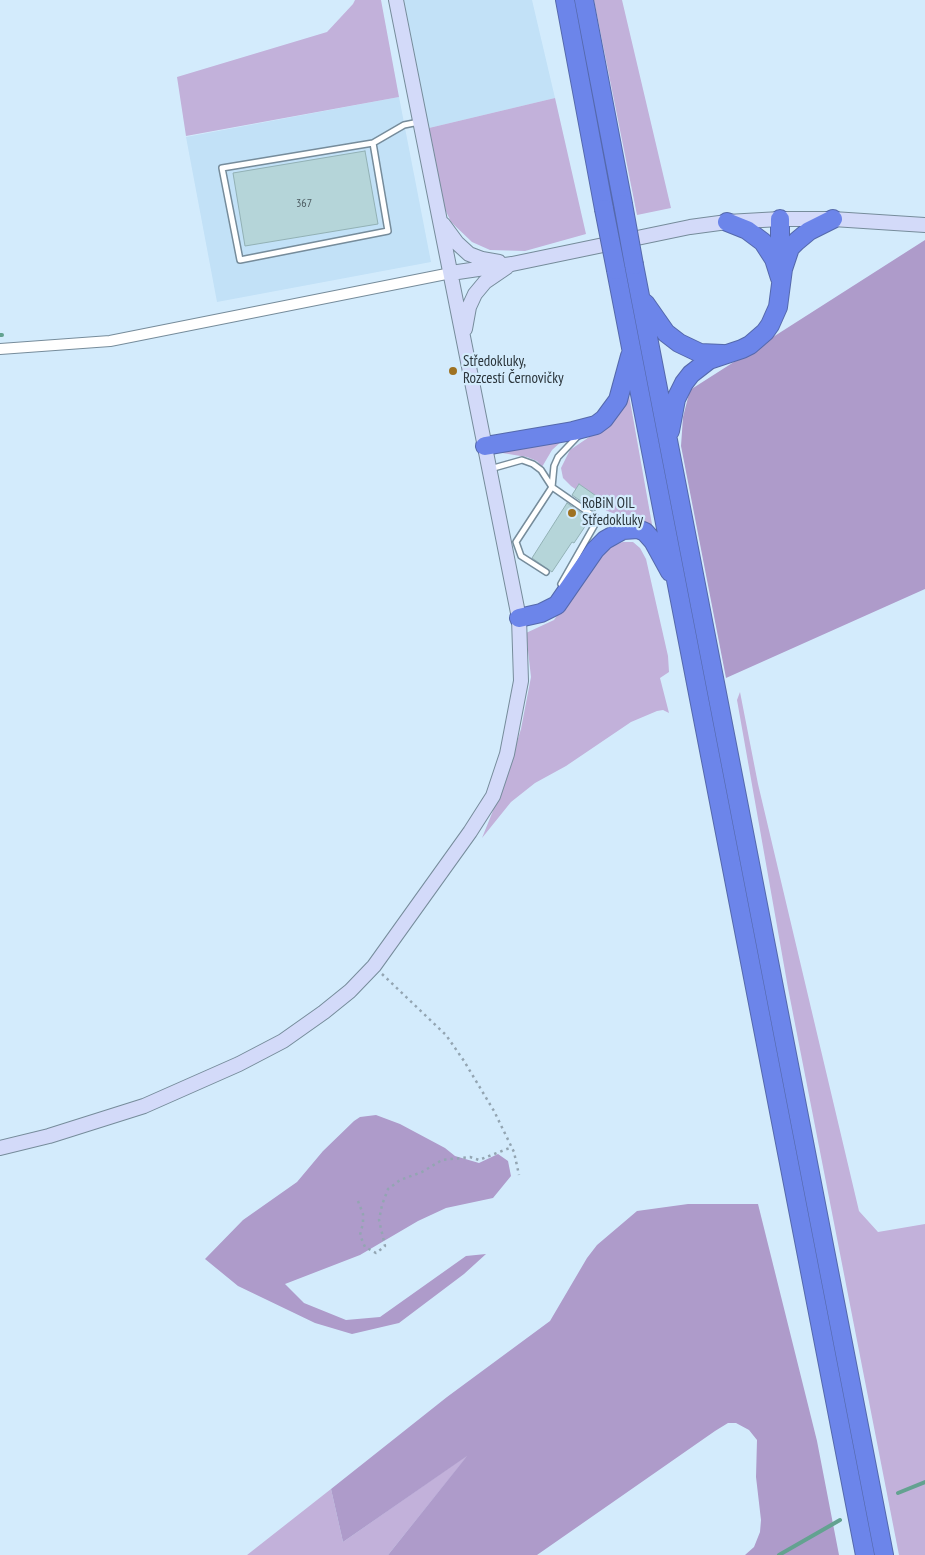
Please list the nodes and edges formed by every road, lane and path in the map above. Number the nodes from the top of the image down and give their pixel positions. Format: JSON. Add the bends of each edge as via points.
{"nodes":[{"id":1,"x":396,"y":0,"type":"edge"},
{"id":2,"x":565,"y":0,"type":"edge"},
{"id":3,"x":584,"y":0,"type":"edge"},
{"id":4,"x":420,"y":122,"type":"junction"},
{"id":5,"x":373,"y":143,"type":"junction"},
{"id":6,"x":440,"y":216,"type":"junction"},
{"id":7,"x":780,"y":219,"type":"junction"},
{"id":8,"x":833,"y":219,"type":"junction"},
{"id":9,"x":727,"y":222,"type":"junction"},
{"id":10,"x":925,"y":225,"type":"edge"},
{"id":11,"x":512,"y":264,"type":"junction"},
{"id":12,"x":451,"y":273,"type":"junction"},
{"id":13,"x":780,"y":288,"type":"junction"},
{"id":14,"x":641,"y":296,"type":"junction"},
{"id":15,"x":464,"y":342,"type":"junction"},
{"id":16,"x":631,"y":348,"type":"junction"},
{"id":17,"x":0,"y":349,"type":"edge"},
{"id":18,"x":724,"y":354,"type":"junction"},
{"id":19,"x":586,"y":429,"type":"junction"},
{"id":20,"x":668,"y":438,"type":"junction"},
{"id":21,"x":485,"y":446,"type":"junction"},
{"id":22,"x":490,"y":469,"type":"junction"},
{"id":23,"x":552,"y":487,"type":"junction"},
{"id":24,"x":598,"y":520,"type":"junction"},
{"id":25,"x":632,"y":528,"type":"junction"},
{"id":26,"x":546,"y":572,"type":"dead end"},
{"id":27,"x":678,"y":586,"type":"junction"},
{"id":28,"x":558,"y":591,"type":"dead end"},
{"id":29,"x":553,"y":599,"type":"dead end"},
{"id":30,"x":541,"y":613,"type":"junction"},
{"id":31,"x":519,"y":618,"type":"junction"},
{"id":32,"x":374,"y":966,"type":"junction"},
{"id":33,"x":512,"y":1147,"type":"junction"},
{"id":34,"x":0,"y":1148,"type":"edge"},
{"id":35,"x":519,"y":1175,"type":"dead end"},
{"id":36,"x":358,"y":1201,"type":"dead end"},
{"id":37,"x":865,"y":1555,"type":"edge"},
{"id":38,"x":884,"y":1555,"type":"edge"}],
"edges":[{"from":1,"to":4,"type":"street"},
{"from":2,"to":16,"type":"highway","bridge":true},
{"from":3,"to":14,"type":"highway","bridge":true},
{"from":4,"to":5,"type":"lane","via":[[404,124]]},
{"from":4,"to":6,"type":"street"},
{"from":5,"to":5,"type":"lane","via":[[222,168],[240,260],[388,232]]},
{"from":6,"to":11,"type":"street","via":[[456,243],[469,254]]},
{"from":6,"to":12,"type":"street"},
{"from":7,"to":8,"type":"street"},
{"from":7,"to":9,"type":"street"},
{"from":7,"to":13,"type":"highway"},
{"from":8,"to":10,"type":"street"},
{"from":8,"to":13,"type":"highway","via":[[809,231],[790,248]]},
{"from":9,"to":11,"type":"street"},
{"from":9,"to":13,"type":"highway","via":[[747,230],[763,242],[774,259]]},
{"from":11,"to":12,"type":"street"},
{"from":11,"to":15,"type":"street","via":[[496,273],[475,294],[469,307]]},
{"from":12,"to":15,"type":"street"},
{"from":12,"to":17,"type":"street","via":[[110,341]]},
{"from":13,"to":18,"type":"highway","via":[[778,307],[765,332],[742,349]]},
{"from":14,"to":18,"type":"highway","via":[[666,333],[679,344],[700,352]]},
{"from":14,"to":20,"type":"highway"},
{"from":15,"to":21,"type":"street"},
{"from":16,"to":19,"type":"highway","via":[[618,400],[604,419]]},
{"from":16,"to":27,"type":"highway"},
{"from":18,"to":20,"type":"highway","via":[[699,367],[684,383],[676,400]]},
{"from":19,"to":21,"type":"highway"},
{"from":19,"to":23,"type":"lane","via":[[558,457]]},
{"from":20,"to":38,"type":"highway"},
{"from":21,"to":22,"type":"street"},
{"from":22,"to":23,"type":"lane","via":[[522,460],[541,470]]},
{"from":22,"to":31,"type":"street"},
{"from":23,"to":24,"type":"lane"},
{"from":23,"to":26,"type":"lane","via":[[516,542],[521,556]]},
{"from":24,"to":25,"type":"lane"},
{"from":24,"to":28,"type":"lane"},
{"from":25,"to":27,"type":"highway","via":[[644,532],[653,541]]},
{"from":25,"to":30,"type":"highway","via":[[616,534],[595,550],[563,599]]},
{"from":27,"to":37,"type":"highway"},
{"from":29,"to":30,"type":"lane"},
{"from":30,"to":31,"type":"highway"},
{"from":31,"to":32,"type":"street","via":[[521,680],[507,754],[493,796]]},
{"from":32,"to":33,"type":"path","via":[[446,1035],[494,1111]]},
{"from":32,"to":34,"type":"street","via":[[350,992],[324,1012],[283,1041],[239,1064],[144,1106]]},
{"from":33,"to":35,"type":"path"},
{"from":33,"to":36,"type":"path","via":[[479,1160],[470,1157],[442,1160],[388,1189],[379,1220],[385,1246],[376,1253],[365,1247],[360,1235],[364,1224]]}]}
